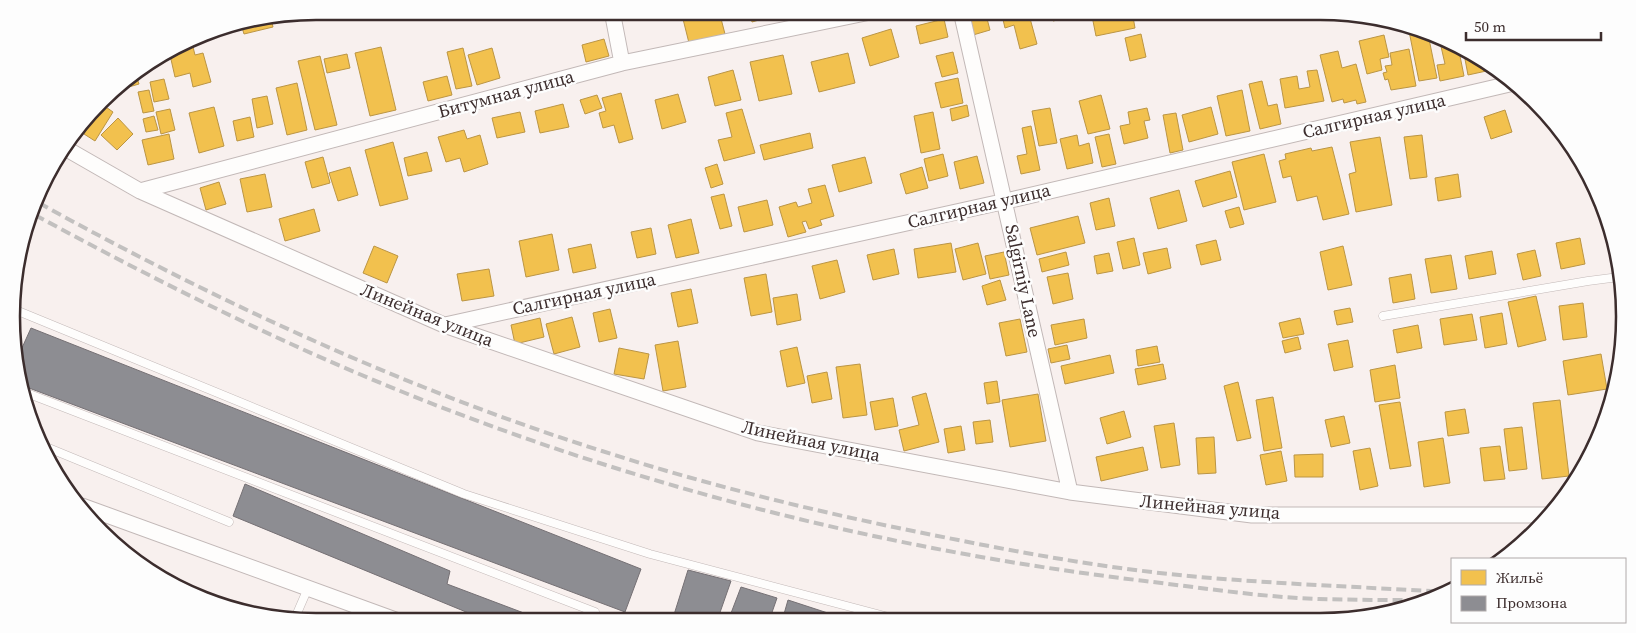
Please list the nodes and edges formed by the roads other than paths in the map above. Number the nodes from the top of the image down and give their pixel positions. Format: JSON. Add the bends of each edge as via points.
{"nodes":[{"id":1,"x":614,"y":20,"type":"edge"},
{"id":2,"x":831,"y":20,"type":"edge"},
{"id":3,"x":963,"y":20,"type":"edge"},
{"id":4,"x":622,"y":63,"type":"junction"},
{"id":5,"x":1505,"y":85,"type":"edge"},
{"id":6,"x":71,"y":151,"type":"edge"},
{"id":7,"x":140,"y":191,"type":"junction"},
{"id":8,"x":1006,"y":201,"type":"junction"},
{"id":9,"x":1613,"y":278,"type":"edge"},
{"id":10,"x":20,"y":312,"type":"edge"},
{"id":11,"x":1382,"y":316,"type":"dead end"},
{"id":12,"x":444,"y":325,"type":"junction"},
{"id":13,"x":30,"y":394,"type":"edge"},
{"id":14,"x":52,"y":449,"type":"edge"},
{"id":15,"x":1070,"y":492,"type":"junction"},
{"id":16,"x":92,"y":510,"type":"edge"},
{"id":17,"x":1539,"y":515,"type":"edge"},
{"id":18,"x":229,"y":522,"type":"dead end"},
{"id":19,"x":308,"y":588,"type":"junction"},
{"id":20,"x":297,"y":612,"type":"edge"},
{"id":21,"x":595,"y":612,"type":"dead end"},
{"id":22,"x":376,"y":613,"type":"edge"},
{"id":23,"x":873,"y":613,"type":"edge"}],
"edges":[{"from":1,"to":4,"type":"street"},
{"from":2,"to":4,"type":"street","name":"Битумная улица"},
{"from":3,"to":8,"type":"street","name":"Salgirniy Lane"},
{"from":4,"to":7,"type":"street","name":"Битумная улица"},
{"from":5,"to":8,"type":"street","name":"Салгирная улица"},
{"from":6,"to":7,"type":"street","name":"Линейная улица"},
{"from":7,"to":12,"type":"street","name":"Линейная улица"},
{"from":8,"to":12,"type":"street","name":"Салгирная улица"},
{"from":8,"to":15,"type":"street","name":"Salgirniy Lane"},
{"from":9,"to":11,"type":"lane"},
{"from":10,"to":23,"type":"lane","via":[[464,494],[650,554]]},
{"from":12,"to":15,"type":"street","name":"Линейная улица","via":[[758,433]]},
{"from":13,"to":21,"type":"lane"},
{"from":14,"to":18,"type":"lane"},
{"from":15,"to":17,"type":"street","name":"Линейная улица","via":[[1252,515]]},
{"from":16,"to":19,"type":"street"},
{"from":19,"to":20,"type":"lane"},
{"from":19,"to":22,"type":"street"}]}
